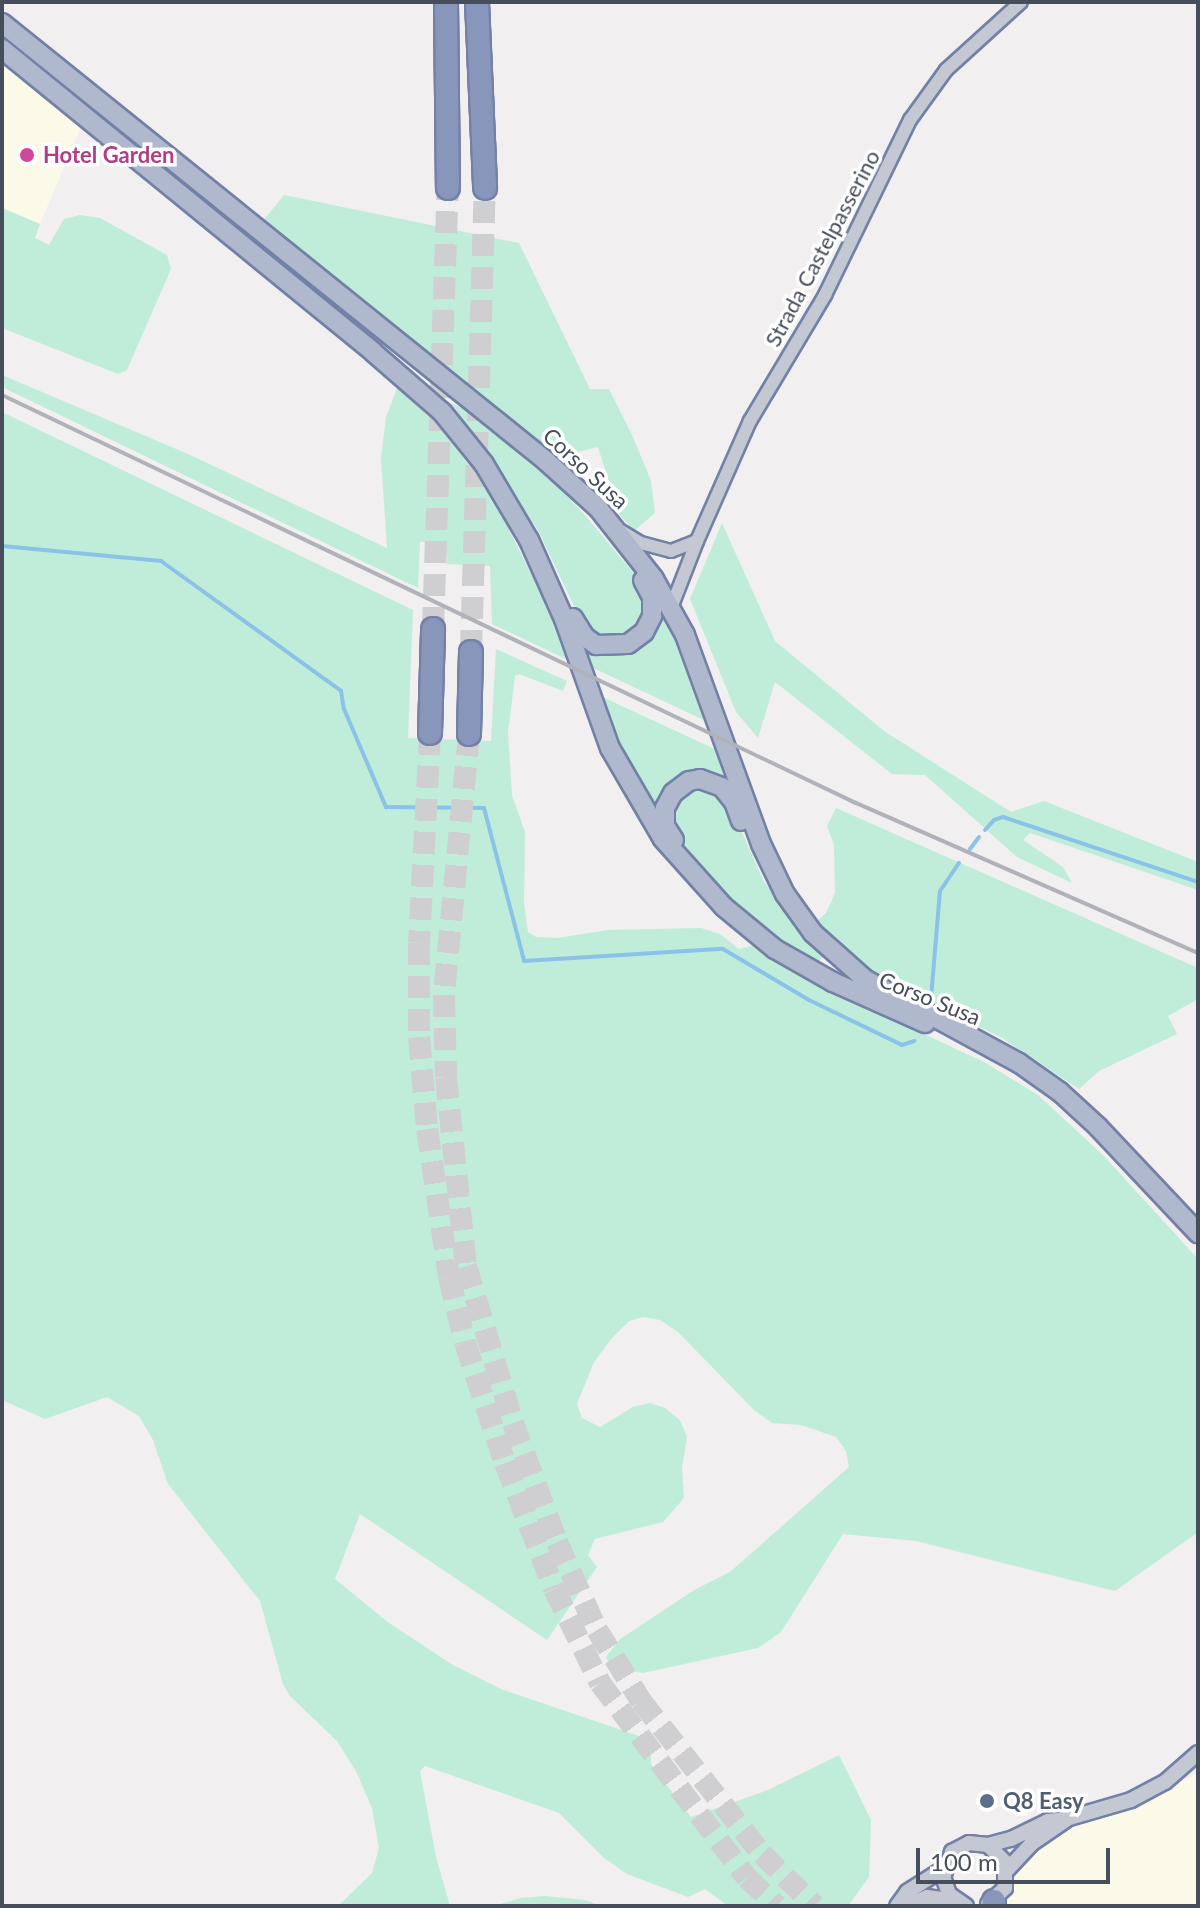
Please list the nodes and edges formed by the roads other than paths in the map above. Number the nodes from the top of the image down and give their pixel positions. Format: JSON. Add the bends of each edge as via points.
{"nodes":[{"id":1,"x":446,"y":2,"type":"edge"},
{"id":2,"x":477,"y":2,"type":"edge"},
{"id":3,"x":1021,"y":2,"type":"edge"},
{"id":4,"x":2,"y":23,"type":"edge"},
{"id":5,"x":2,"y":49,"type":"edge"},
{"id":6,"x":448,"y":188,"type":"tunnel mouth"},
{"id":7,"x":485,"y":188,"type":"tunnel mouth"},
{"id":8,"x":617,"y":528,"type":"junction"},
{"id":9,"x":529,"y":540,"type":"junction"},
{"id":10,"x":697,"y":541,"type":"junction"},
{"id":11,"x":671,"y":608,"type":"junction"},
{"id":12,"x":433,"y":629,"type":"tunnel mouth"},
{"id":13,"x":471,"y":652,"type":"tunnel mouth"},
{"id":14,"x":430,"y":733,"type":"tunnel mouth"},
{"id":15,"x":469,"y":734,"type":"tunnel mouth"},
{"id":16,"x":785,"y":894,"type":"junction"},
{"id":17,"x":724,"y":907,"type":"junction"},
{"id":18,"x":995,"y":1050,"type":"junction"},
{"id":19,"x":1198,"y":1233,"type":"edge"},
{"id":20,"x":1198,"y":1753,"type":"edge"},
{"id":21,"x":1066,"y":1819,"type":"junction"},
{"id":22,"x":988,"y":1845,"type":"junction"},
{"id":23,"x":943,"y":1869,"type":"junction"},
{"id":24,"x":1007,"y":1870,"type":"junction"},
{"id":25,"x":961,"y":1904,"type":"edge"},
{"id":26,"x":990,"y":1904,"type":"edge"},
{"id":27,"x":897,"y":1906,"type":"edge"},
{"id":28,"x":907,"y":1906,"type":"edge"}],
"edges":[{"from":1,"to":6,"type":"highway"},
{"from":2,"to":7,"type":"highway"},
{"from":3,"to":10,"type":"street","name":"Strada Castelpasserino","via":[[946,70],[921,102],[825,295],[750,421]]},
{"from":4,"to":8,"type":"main road","name":"Corso Susa","via":[[545,460]]},
{"from":5,"to":9,"type":"main road","name":"Corso Susa","via":[[414,386],[464,437]]},
{"from":8,"to":9,"type":"main road","via":[[622,550],[647,584],[653,607],[644,632],[618,647],[596,645],[585,637],[551,564]]},
{"from":8,"to":10,"type":"street","via":[[659,550],[681,550]]},
{"from":8,"to":11,"type":"main road","name":"Corso Susa"},
{"from":9,"to":17,"type":"main road","name":"Corso Susa","via":[[625,778],[663,839]]},
{"from":10,"to":11,"type":"street","name":"Strada Castelpasserino"},
{"from":11,"to":16,"type":"main road","name":"Corso Susa","via":[[697,662],[761,844]]},
{"from":12,"to":14,"type":"highway"},
{"from":13,"to":15,"type":"highway"},
{"from":16,"to":17,"type":"main road","via":[[759,865],[729,794],[712,782],[689,781],[668,801],[665,826]]},
{"from":16,"to":18,"type":"main road","name":"Corso Susa","via":[[813,933],[848,967]]},
{"from":17,"to":18,"type":"main road","name":"Corso Susa","via":[[800,965],[888,1009]]},
{"from":18,"to":19,"type":"main road","name":"Corso Susa","via":[[1078,1108]]},
{"from":20,"to":21,"type":"street","via":[[1152,1791]]},
{"from":21,"to":22,"type":"street"},
{"from":21,"to":24,"type":"street"},
{"from":22,"to":23,"type":"street","via":[[959,1847]]},
{"from":22,"to":24,"type":"street"},
{"from":23,"to":25,"type":"street","via":[[945,1887]]},
{"from":23,"to":27,"type":"street","via":[[907,1892]]},
{"from":24,"to":26,"type":"street","via":[[1005,1888]]},
{"from":25,"to":28,"type":"street","via":[[927,1897]]}]}
